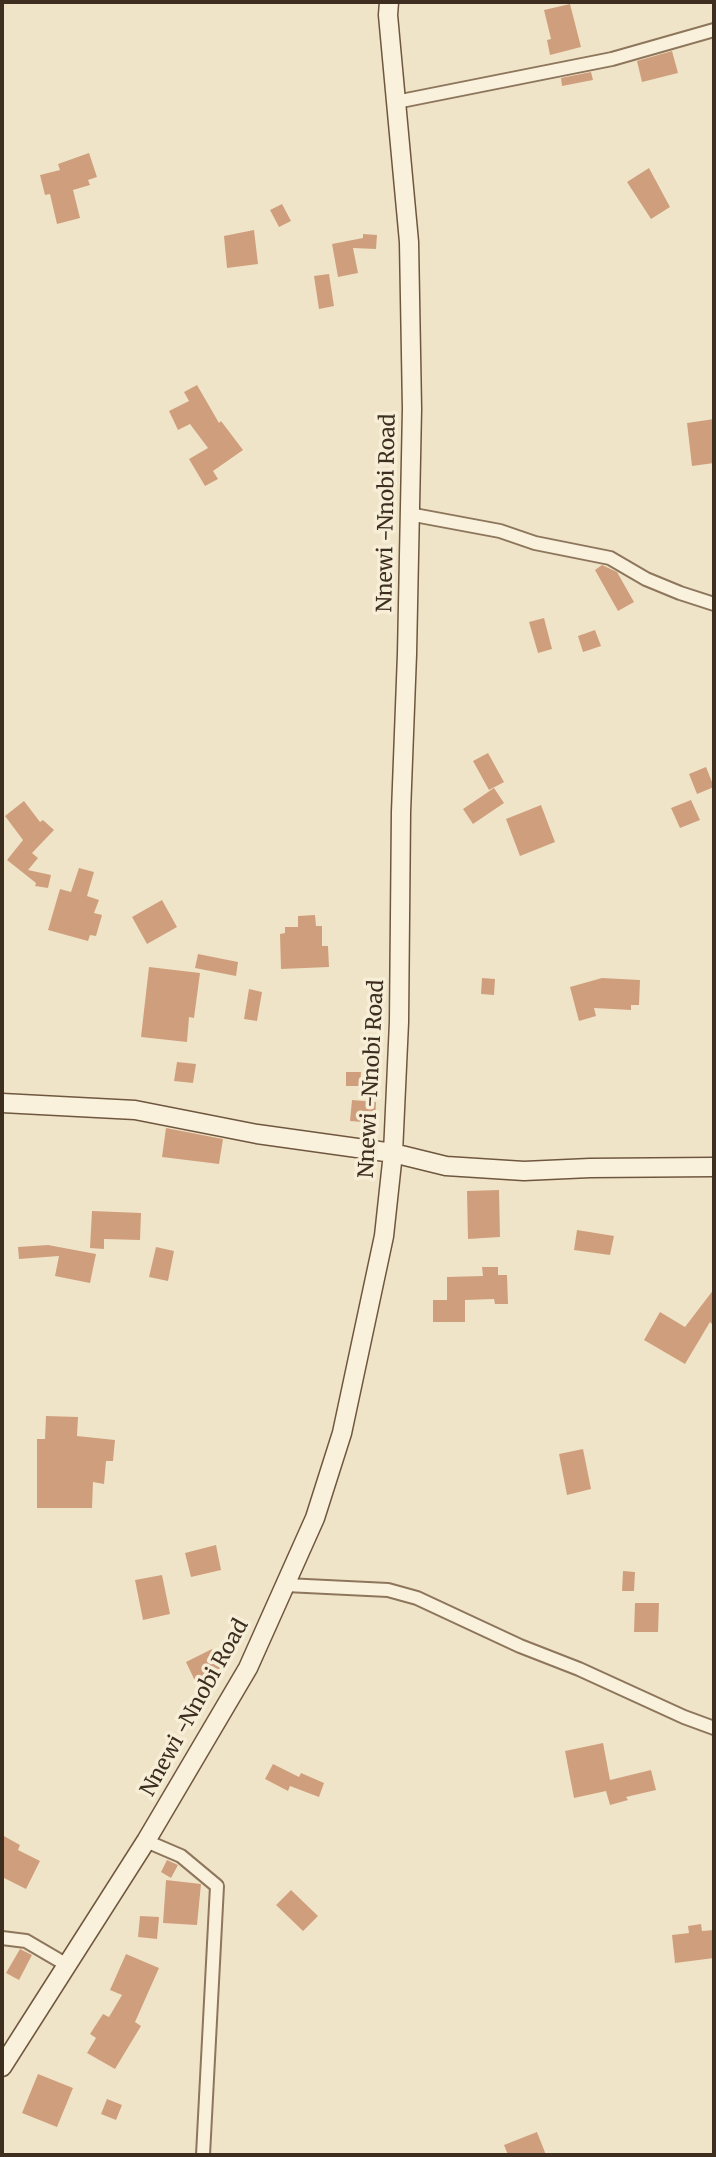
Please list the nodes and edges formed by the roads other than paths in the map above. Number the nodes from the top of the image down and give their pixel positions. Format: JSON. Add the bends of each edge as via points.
{"nodes":[{"id":1,"x":389,"y":2,"type":"edge"},
{"id":2,"x":714,"y":30,"type":"edge"},
{"id":3,"x":396,"y":102,"type":"junction"},
{"id":4,"x":409,"y":513,"type":"junction"},
{"id":5,"x":714,"y":604,"type":"edge"},
{"id":6,"x":2,"y":1103,"type":"edge"},
{"id":7,"x":393,"y":1153,"type":"junction"},
{"id":8,"x":714,"y":1167,"type":"edge"},
{"id":9,"x":286,"y":1585,"type":"junction"},
{"id":10,"x":714,"y":1728,"type":"edge"},
{"id":11,"x":146,"y":1841,"type":"junction"},
{"id":12,"x":2,"y":1938,"type":"edge"},
{"id":13,"x":67,"y":1965,"type":"junction"},
{"id":14,"x":2,"y":2067,"type":"edge"},
{"id":15,"x":203,"y":2155,"type":"edge"}],
"edges":[{"from":1,"to":3,"type":"main road","name":"Nnewi -Nnobi Road"},
{"from":2,"to":3,"type":"street","via":[[612,59]]},
{"from":3,"to":4,"type":"main road","name":"Nnewi -Nnobi Road","via":[[409,242]]},
{"from":4,"to":5,"type":"street","via":[[610,558],[646,579]]},
{"from":4,"to":7,"type":"main road","name":"Nnewi -Nnobi Road"},
{"from":6,"to":7,"type":"main road","via":[[135,1110],[257,1134]]},
{"from":7,"to":8,"type":"main road","via":[[446,1166],[524,1171]]},
{"from":7,"to":9,"type":"main road","name":"Nnewi -Nnobi Road","via":[[384,1236],[342,1433],[315,1517]]},
{"from":9,"to":10,"type":"street","via":[[388,1590],[417,1598]]},
{"from":9,"to":11,"type":"main road","name":"Nnewi -Nnobi Road","via":[[248,1668]]},
{"from":11,"to":13,"type":"main road","name":"Nnewi -Nnobi Road"},
{"from":11,"to":15,"type":"street","via":[[181,1856],[217,1886]]},
{"from":12,"to":13,"type":"street","via":[[26,1941]]},
{"from":13,"to":14,"type":"main road","name":"Nnewi -Nnobi Road"}]}
